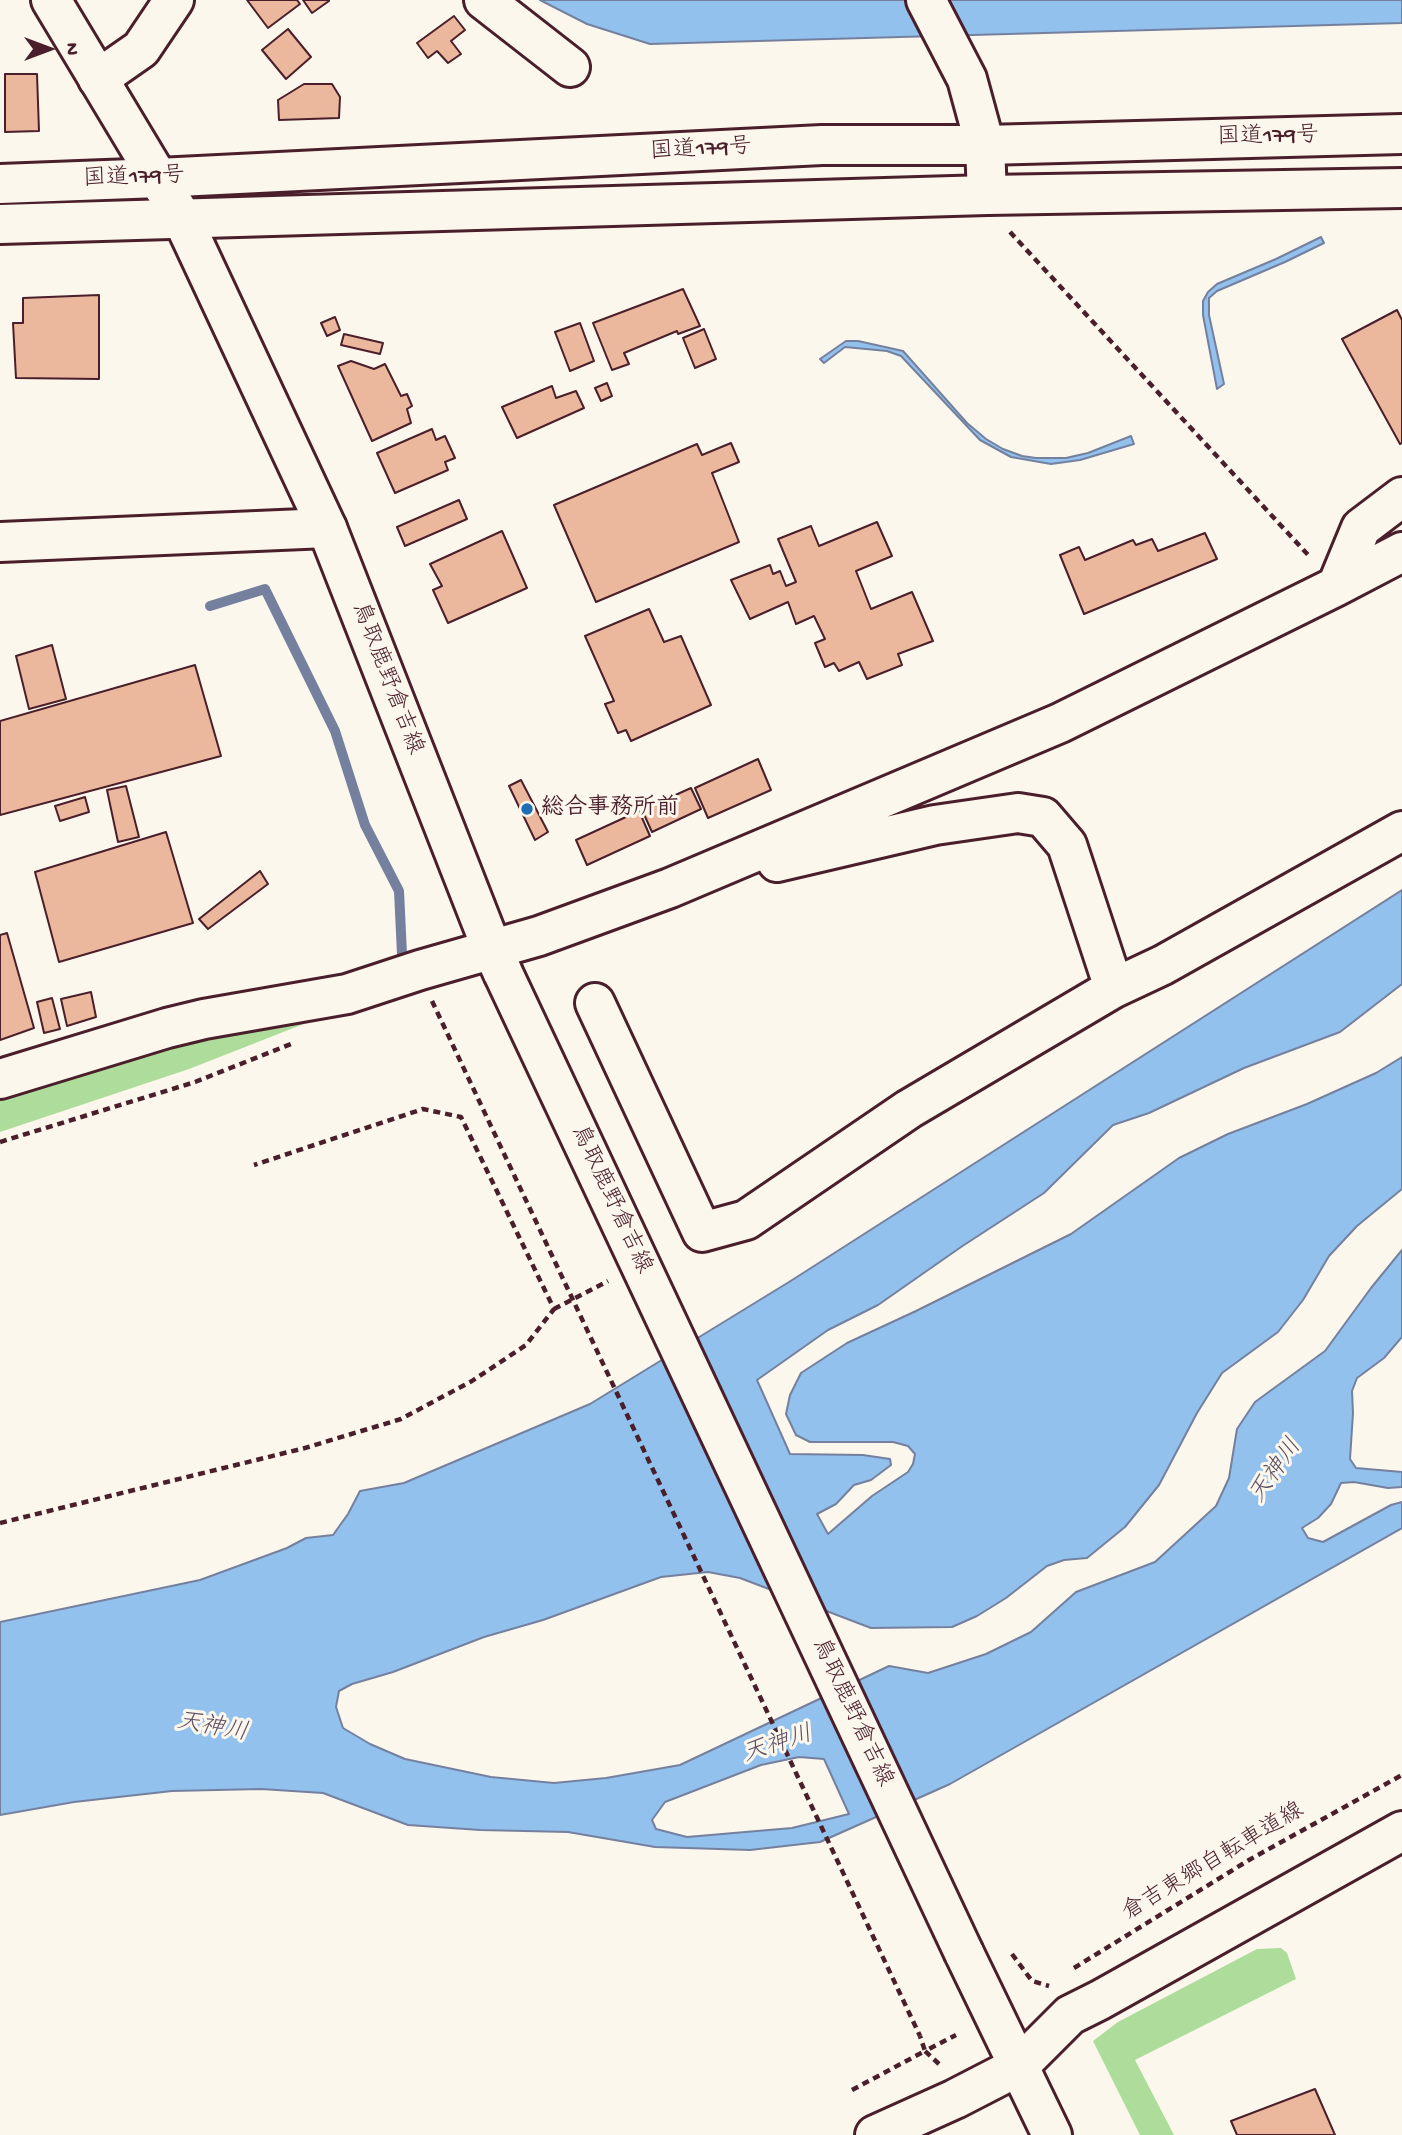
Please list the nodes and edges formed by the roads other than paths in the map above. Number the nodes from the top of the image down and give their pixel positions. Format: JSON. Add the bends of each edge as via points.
{"nodes":[{"id":1,"x":51,"y":0,"type":"edge"},
{"id":2,"x":174,"y":0,"type":"edge"},
{"id":3,"x":484,"y":0,"type":"edge"},
{"id":4,"x":926,"y":0,"type":"edge"},
{"id":5,"x":570,"y":67,"type":"dead end"},
{"id":6,"x":98,"y":79,"type":"junction"},
{"id":7,"x":1402,"y":134,"type":"edge"},
{"id":8,"x":985,"y":145,"type":"junction"},
{"id":9,"x":158,"y":178,"type":"junction"},
{"id":10,"x":0,"y":184,"type":"edge"},
{"id":11,"x":1402,"y":188,"type":"edge"},
{"id":12,"x":987,"y":195,"type":"junction"},
{"id":13,"x":182,"y":218,"type":"junction"},
{"id":14,"x":0,"y":224,"type":"edge"},
{"id":15,"x":1402,"y":497,"type":"edge"},
{"id":16,"x":327,"y":528,"type":"junction"},
{"id":17,"x":0,"y":542,"type":"edge"},
{"id":18,"x":1402,"y":552,"type":"edge"},
{"id":19,"x":1337,"y":586,"type":"junction"},
{"id":20,"x":1402,"y":831,"type":"edge"},
{"id":21,"x":670,"y":888,"type":"junction"},
{"id":22,"x":497,"y":961,"type":"junction"},
{"id":23,"x":1114,"y":988,"type":"junction"},
{"id":24,"x":595,"y":1003,"type":"dead end"},
{"id":25,"x":0,"y":1079,"type":"edge"},
{"id":26,"x":1402,"y":1831,"type":"edge"},
{"id":27,"x":1020,"y":2066,"type":"junction"},
{"id":28,"x":875,"y":2135,"type":"edge"},
{"id":29,"x":1052,"y":2135,"type":"edge"}],
"edges":[{"from":1,"to":6,"type":"main road","name":"鳥取鹿野倉吉線"},
{"from":2,"to":6,"type":"main road","via":[[141,49]]},
{"from":3,"to":5,"type":"main road"},
{"from":4,"to":8,"type":"main road","via":[[967,79]]},
{"from":6,"to":9,"type":"main road","name":"鳥取鹿野倉吉線"},
{"from":7,"to":8,"type":"main road","name":"国道179号"},
{"from":8,"to":9,"type":"main road","name":"国道179号","via":[[822,145]]},
{"from":8,"to":12,"type":"main road"},
{"from":9,"to":10,"type":"main road","name":"国道179号"},
{"from":9,"to":13,"type":"main road","name":"鳥取鹿野倉吉線"},
{"from":11,"to":12,"type":"main road","name":"国道179号"},
{"from":12,"to":13,"type":"main road","name":"国道179号"},
{"from":13,"to":14,"type":"main road","name":"国道179号"},
{"from":13,"to":16,"type":"main road","name":"鳥取鹿野倉吉線"},
{"from":15,"to":19,"type":"main road","via":[[1361,528]]},
{"from":16,"to":17,"type":"main road"},
{"from":16,"to":22,"type":"main road","name":"鳥取鹿野倉吉線"},
{"from":18,"to":19,"type":"main road"},
{"from":19,"to":21,"type":"main road","via":[[1060,723]]},
{"from":20,"to":23,"type":"main road"},
{"from":21,"to":22,"type":"main road","via":[[539,936]]},
{"from":21,"to":23,"type":"main road","via":[[935,825],[1018,813],[1043,817],[1067,845]]},
{"from":22,"to":25,"type":"main road","via":[[420,970],[347,994],[204,1019]]},
{"from":22,"to":27,"type":"main road","name":"鳥取鹿野倉吉線","bridge":true},
{"from":23,"to":24,"type":"main road","via":[[909,1110],[746,1220],[702,1232]]},
{"from":26,"to":27,"type":"main road","via":[[1070,2015]]},
{"from":27,"to":28,"type":"main road"},
{"from":27,"to":29,"type":"main road","name":"鳥取鹿野倉吉線"}]}
